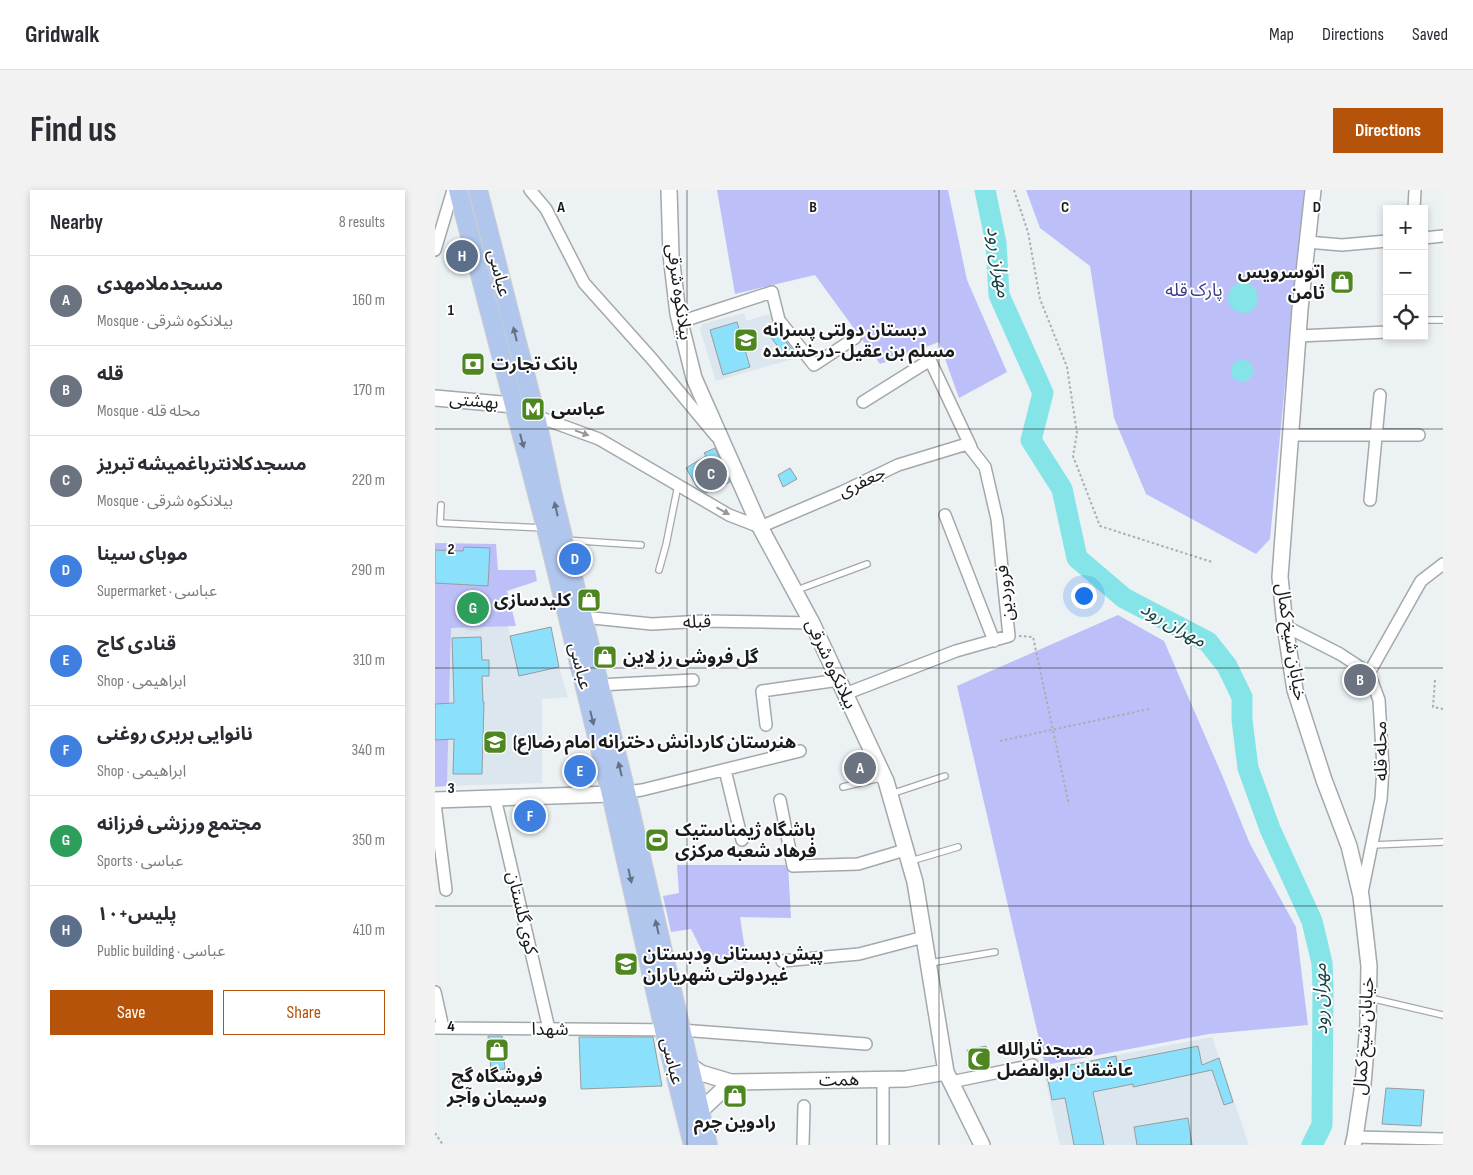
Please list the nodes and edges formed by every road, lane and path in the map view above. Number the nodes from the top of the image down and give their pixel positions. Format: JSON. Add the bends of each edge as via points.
{"nodes":[{"id":1,"x":453,"y":190,"type":"edge"},
{"id":2,"x":458,"y":190,"type":"edge"},
{"id":3,"x":478,"y":190,"type":"edge"},
{"id":4,"x":530,"y":190,"type":"edge"},
{"id":5,"x":669,"y":190,"type":"edge"},
{"id":6,"x":1014,"y":190,"type":"edge"},
{"id":7,"x":1313,"y":190,"type":"edge"},
{"id":8,"x":1415,"y":190,"type":"edge"},
{"id":9,"x":1414,"y":205,"type":"edge"},
{"id":10,"x":1443,"y":236,"type":"edge"},
{"id":11,"x":1428,"y":238,"type":"edge"},
{"id":12,"x":1383,"y":241,"type":"edge"},
{"id":13,"x":1307,"y":242,"type":"junction"},
{"id":14,"x":435,"y":250,"type":"edge"},
{"id":15,"x":1428,"y":320,"type":"edge"},
{"id":16,"x":1443,"y":320,"type":"edge"},
{"id":17,"x":680,"y":322,"type":"junction"},
{"id":18,"x":1383,"y":332,"type":"edge"},
{"id":19,"x":1298,"y":336,"type":"junction"},
{"id":20,"x":855,"y":338,"type":"dead end"},
{"id":21,"x":1380,"y":395,"type":"dead end"},
{"id":22,"x":435,"y":398,"type":"edge"},
{"id":23,"x":863,"y":402,"type":"dead end"},
{"id":24,"x":513,"y":405,"type":"junction"},
{"id":25,"x":536,"y":416,"type":"junction"},
{"id":26,"x":1290,"y":435,"type":"junction"},
{"id":27,"x":1377,"y":435,"type":"junction"},
{"id":28,"x":1419,"y":435,"type":"dead end"},
{"id":29,"x":969,"y":446,"type":"junction"},
{"id":30,"x":725,"y":447,"type":"junction"},
{"id":31,"x":677,"y":484,"type":"junction"},
{"id":32,"x":1370,"y":500,"type":"dead end"},
{"id":33,"x":441,"y":505,"type":"dead end"},
{"id":34,"x":945,"y":515,"type":"dead end"},
{"id":35,"x":760,"y":527,"type":"junction"},
{"id":36,"x":552,"y":536,"type":"junction"},
{"id":37,"x":641,"y":545,"type":"dead end"},
{"id":38,"x":1212,"y":562,"type":"dead end"},
{"id":39,"x":867,"y":564,"type":"dead end"},
{"id":40,"x":1443,"y":564,"type":"edge"},
{"id":41,"x":659,"y":570,"type":"dead end"},
{"id":42,"x":795,"y":591,"type":"junction"},
{"id":43,"x":575,"y":617,"type":"junction"},
{"id":44,"x":812,"y":624,"type":"junction"},
{"id":45,"x":1285,"y":626,"type":"junction"},
{"id":46,"x":1009,"y":636,"type":"junction"},
{"id":47,"x":994,"y":641,"type":"junction"},
{"id":48,"x":1369,"y":673,"type":"junction"},
{"id":49,"x":693,"y":680,"type":"dead end"},
{"id":50,"x":839,"y":680,"type":"junction"},
{"id":51,"x":1435,"y":680,"type":"dead end"},
{"id":52,"x":599,"y":685,"type":"junction"},
{"id":53,"x":845,"y":694,"type":"junction"},
{"id":54,"x":1149,"y":709,"type":"dead end"},
{"id":55,"x":1443,"y":709,"type":"edge"},
{"id":56,"x":766,"y":725,"type":"dead end"},
{"id":57,"x":1054,"y":728,"type":"junction"},
{"id":58,"x":1000,"y":740,"type":"dead end"},
{"id":59,"x":800,"y":751,"type":"dead end"},
{"id":60,"x":725,"y":770,"type":"junction"},
{"id":61,"x":945,"y":776,"type":"dead end"},
{"id":62,"x":884,"y":777,"type":"junction"},
{"id":63,"x":843,"y":787,"type":"dead end"},
{"id":64,"x":619,"y":793,"type":"junction"},
{"id":65,"x":889,"y":795,"type":"junction"},
{"id":66,"x":495,"y":798,"type":"junction"},
{"id":67,"x":435,"y":800,"type":"edge"},
{"id":68,"x":780,"y":800,"type":"dead end"},
{"id":69,"x":435,"y":804,"type":"edge"},
{"id":70,"x":1069,"y":805,"type":"dead end"},
{"id":71,"x":742,"y":840,"type":"dead end"},
{"id":72,"x":1443,"y":842,"type":"edge"},
{"id":73,"x":1372,"y":845,"type":"junction"},
{"id":74,"x":958,"y":847,"type":"dead end"},
{"id":75,"x":907,"y":856,"type":"junction"},
{"id":76,"x":446,"y":890,"type":"dead end"},
{"id":77,"x":1361,"y":896,"type":"junction"},
{"id":78,"x":924,"y":938,"type":"junction"},
{"id":79,"x":995,"y":952,"type":"dead end"},
{"id":80,"x":782,"y":961,"type":"dead end"},
{"id":81,"x":928,"y":963,"type":"junction"},
{"id":82,"x":435,"y":992,"type":"edge"},
{"id":83,"x":1368,"y":998,"type":"junction"},
{"id":84,"x":1443,"y":1015,"type":"edge"},
{"id":85,"x":439,"y":1028,"type":"edge"},
{"id":86,"x":549,"y":1029,"type":"junction"},
{"id":87,"x":673,"y":1030,"type":"junction"},
{"id":88,"x":866,"y":1044,"type":"dead end"},
{"id":89,"x":671,"y":1054,"type":"junction"},
{"id":90,"x":689,"y":1065,"type":"junction"},
{"id":91,"x":1033,"y":1065,"type":"dead end"},
{"id":92,"x":949,"y":1077,"type":"junction"},
{"id":93,"x":883,"y":1079,"type":"junction"},
{"id":94,"x":731,"y":1082,"type":"junction"},
{"id":95,"x":804,"y":1106,"type":"dead end"},
{"id":96,"x":694,"y":1117,"type":"junction"},
{"id":97,"x":435,"y":1133,"type":"edge"},
{"id":98,"x":1443,"y":1139,"type":"edge"},
{"id":99,"x":1354,"y":1141,"type":"edge"},
{"id":100,"x":443,"y":1145,"type":"edge"},
{"id":101,"x":693,"y":1145,"type":"edge"},
{"id":102,"x":708,"y":1145,"type":"edge"},
{"id":103,"x":803,"y":1145,"type":"edge"},
{"id":104,"x":883,"y":1145,"type":"edge"},
{"id":105,"x":982,"y":1145,"type":"edge"}],
"edges":[{"from":1,"to":14,"type":"street"},
{"from":2,"to":24,"type":"main road","name":"عباسى"},
{"from":25,"to":3,"type":"main road","name":"عباسى","one_way":true},
{"from":4,"to":30,"type":"street","via":[[546,209],[584,283],[653,359]]},
{"from":5,"to":17,"type":"street","name":"بیلانکوه شرقی","via":[[671,256]]},
{"from":6,"to":38,"type":"path","via":[[1028,232],[1039,300],[1067,367],[1077,433],[1073,456],[1101,526]]},
{"from":7,"to":13,"type":"street","name":"خیابان شیخ کمال"},
{"from":8,"to":9,"type":"street"},
{"from":10,"to":11,"type":"street"},
{"from":12,"to":13,"type":"street","via":[[1342,245]]},
{"from":13,"to":19,"type":"street","name":"خیابان شیخ کمال"},
{"from":15,"to":16,"type":"lane"},
{"from":17,"to":20,"type":"street","via":[[772,292],[779,320],[814,365]]},
{"from":17,"to":30,"type":"street","name":"بیلانکوه شرقی","via":[[694,378]]},
{"from":18,"to":19,"type":"street"},
{"from":19,"to":26,"type":"street","name":"خیابان شیخ کمال"},
{"from":21,"to":27,"type":"street"},
{"from":22,"to":24,"type":"street","name":"بهشتی"},
{"from":23,"to":29,"type":"street","name":"فروردین","via":[[930,360]]},
{"from":24,"to":25,"type":"street"},
{"from":24,"to":36,"type":"main road","name":"عباسى","one_way":true},
{"from":25,"to":31,"type":"street","one_way":true,"via":[[599,439]]},
{"from":36,"to":25,"type":"main road","name":"عباسى","one_way":true},
{"from":26,"to":27,"type":"street"},
{"from":26,"to":45,"type":"street","name":"خیابان شیخ کمال","via":[[1280,577]]},
{"from":27,"to":28,"type":"street"},
{"from":27,"to":32,"type":"street"},
{"from":29,"to":35,"type":"street","name":"جعفری","via":[[898,465]]},
{"from":29,"to":46,"type":"street","name":"فروردین","via":[[985,467],[997,519]]},
{"from":30,"to":35,"type":"street","name":"بیلانکوه شرقی"},
{"from":31,"to":35,"type":"street","one_way":true,"via":[[729,515]]},
{"from":31,"to":41,"type":"lane"},
{"from":33,"to":36,"type":"lane","via":[[440,523]]},
{"from":34,"to":47,"type":"street"},
{"from":35,"to":42,"type":"street","name":"بیلانکوه شرقی"},
{"from":36,"to":37,"type":"lane"},
{"from":36,"to":43,"type":"main road","name":"عباسى"},
{"from":39,"to":42,"type":"lane"},
{"from":40,"to":48,"type":"street","via":[[1421,581]]},
{"from":42,"to":44,"type":"street","name":"بیلانکوه شرقی"},
{"from":43,"to":44,"type":"street","name":"قبله","via":[[652,624],[704,620]]},
{"from":43,"to":52,"type":"main road","name":"عباسى"},
{"from":43,"to":64,"type":"main road","name":"عباسى","one_way":true},
{"from":44,"to":50,"type":"street","name":"بیلانکوه شرقی"},
{"from":45,"to":48,"type":"street"},
{"from":45,"to":77,"type":"street","name":"خیابان شیخ کمال","via":[[1295,690],[1349,846]]},
{"from":46,"to":47,"type":"street","name":"فروردین"},
{"from":46,"to":57,"type":"path","via":[[1033,637]]},
{"from":47,"to":53,"type":"street","name":"فروردین","via":[[956,651]]},
{"from":48,"to":73,"type":"street","name":"محله قله","via":[[1379,700],[1383,768]]},
{"from":49,"to":52,"type":"street"},
{"from":50,"to":53,"type":"street","name":"بیلانکوه شرقی"},
{"from":50,"to":56,"type":"street","via":[[762,691]]},
{"from":51,"to":55,"type":"path","via":[[1433,707]]},
{"from":64,"to":52,"type":"main road","name":"عباسى","one_way":true},
{"from":53,"to":62,"type":"street","name":"بیلانکوه شرقی"},
{"from":54,"to":57,"type":"path"},
{"from":57,"to":58,"type":"path"},
{"from":57,"to":70,"type":"path"},
{"from":59,"to":60,"type":"street"},
{"from":60,"to":64,"type":"street"},
{"from":60,"to":71,"type":"street"},
{"from":61,"to":65,"type":"lane"},
{"from":62,"to":63,"type":"lane"},
{"from":62,"to":65,"type":"street","name":"بیلانکوه شرقی"},
{"from":64,"to":66,"type":"street"},
{"from":64,"to":87,"type":"main road","name":"عباسى"},
{"from":65,"to":75,"type":"street","name":"بیلانکوه شرقی"},
{"from":66,"to":67,"type":"street"},
{"from":66,"to":86,"type":"street","name":"کوی گلستان"},
{"from":68,"to":75,"type":"street","via":[[793,866],[858,864]]},
{"from":69,"to":76,"type":"street"},
{"from":72,"to":73,"type":"lane"},
{"from":73,"to":77,"type":"street","name":"محله قله"},
{"from":74,"to":75,"type":"lane"},
{"from":75,"to":78,"type":"street","name":"بیلانکوه شرقی","via":[[915,882]]},
{"from":77,"to":83,"type":"street","name":"خیابان شیخ کمال","via":[[1369,966]]},
{"from":78,"to":80,"type":"street","via":[[859,954]]},
{"from":78,"to":81,"type":"street","name":"بیلانکوه شرقی"},
{"from":79,"to":81,"type":"lane"},
{"from":81,"to":92,"type":"street","name":"بیلانکوه شرقی"},
{"from":82,"to":85,"type":"street"},
{"from":83,"to":84,"type":"lane"},
{"from":83,"to":99,"type":"street","name":"خیابان شیخ کمال","via":[[1363,1084]]},
{"from":85,"to":86,"type":"street","name":"شهدا"},
{"from":86,"to":87,"type":"street","name":"شهدا"},
{"from":87,"to":88,"type":"street","name":"شهدا"},
{"from":87,"to":89,"type":"main road","name":"عباسى"},
{"from":87,"to":90,"type":"main road","name":"عباسى"},
{"from":89,"to":90,"type":"street","name":"همت"},
{"from":89,"to":96,"type":"main road","name":"عباسى"},
{"from":90,"to":94,"type":"street","name":"همت","via":[[701,1073]]},
{"from":90,"to":96,"type":"main road","name":"عباسى"},
{"from":91,"to":92,"type":"street"},
{"from":92,"to":93,"type":"street","name":"همت"},
{"from":92,"to":105,"type":"street","name":"بیلانکوه شرقی"},
{"from":93,"to":94,"type":"street","name":"همت"},
{"from":93,"to":104,"type":"street"},
{"from":94,"to":96,"type":"street"},
{"from":95,"to":103,"type":"street"},
{"from":96,"to":101,"type":"main road","name":"عباسى"},
{"from":96,"to":102,"type":"main road","name":"عباسى"},
{"from":97,"to":100,"type":"path"},
{"from":98,"to":99,"type":"street"}]}
